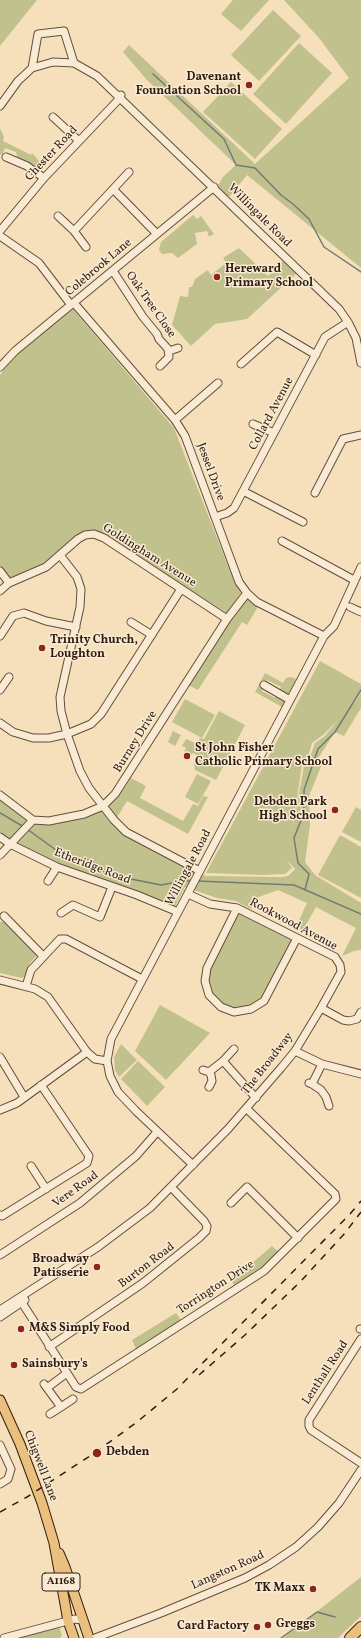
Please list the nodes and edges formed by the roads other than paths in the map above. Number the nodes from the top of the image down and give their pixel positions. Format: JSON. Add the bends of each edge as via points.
{"nodes":[{"id":1,"x":74,"y":63,"type":"junction"},
{"id":2,"x":32,"y":68,"type":"junction"},
{"id":3,"x":121,"y":96,"type":"junction"},
{"id":4,"x":0,"y":106,"type":"edge"},
{"id":5,"x":53,"y":117,"type":"dead end"},
{"id":6,"x":79,"y":141,"type":"junction"},
{"id":7,"x":6,"y":156,"type":"dead end"},
{"id":8,"x":129,"y":172,"type":"dead end"},
{"id":9,"x":44,"y":178,"type":"junction"},
{"id":10,"x":214,"y":187,"type":"junction"},
{"id":11,"x":113,"y":189,"type":"junction"},
{"id":12,"x":58,"y":216,"type":"dead end"},
{"id":13,"x":0,"y":231,"type":"edge"},
{"id":14,"x":74,"y":231,"type":"junction"},
{"id":15,"x":157,"y":234,"type":"junction"},
{"id":16,"x":0,"y":236,"type":"edge"},
{"id":17,"x":86,"y":247,"type":"dead end"},
{"id":18,"x":113,"y":271,"type":"junction"},
{"id":19,"x":72,"y":304,"type":"junction"},
{"id":20,"x":348,"y":322,"type":"junction"},
{"id":21,"x":178,"y":348,"type":"dead end"},
{"id":22,"x":169,"y":351,"type":"junction"},
{"id":23,"x":316,"y":355,"type":"junction"},
{"id":24,"x":361,"y":363,"type":"edge"},
{"id":25,"x":241,"y":364,"type":"dead end"},
{"id":26,"x":160,"y":366,"type":"dead end"},
{"id":27,"x":0,"y":367,"type":"edge"},
{"id":28,"x":218,"y":383,"type":"dead end"},
{"id":29,"x":175,"y":420,"type":"junction"},
{"id":30,"x":253,"y":424,"type":"dead end"},
{"id":31,"x":274,"y":433,"type":"junction"},
{"id":32,"x":361,"y":435,"type":"edge"},
{"id":33,"x":243,"y":491,"type":"junction"},
{"id":34,"x":315,"y":493,"type":"dead end"},
{"id":35,"x":215,"y":517,"type":"junction"},
{"id":36,"x":303,"y":522,"type":"dead end"},
{"id":37,"x":282,"y":541,"type":"dead end"},
{"id":38,"x":60,"y":555,"type":"junction"},
{"id":39,"x":361,"y":567,"type":"edge"},
{"id":40,"x":0,"y":572,"type":"edge"},
{"id":41,"x":354,"y":580,"type":"junction"},
{"id":42,"x":9,"y":583,"type":"junction"},
{"id":43,"x":181,"y":589,"type":"junction"},
{"id":44,"x":0,"y":591,"type":"edge"},
{"id":45,"x":247,"y":593,"type":"junction"},
{"id":46,"x":350,"y":607,"type":"dead end"},
{"id":47,"x":361,"y":612,"type":"edge"},
{"id":48,"x":226,"y":620,"type":"junction"},
{"id":49,"x":131,"y":622,"type":"dead end"},
{"id":50,"x":76,"y":627,"type":"junction"},
{"id":51,"x":152,"y":635,"type":"junction"},
{"id":52,"x":0,"y":636,"type":"edge"},
{"id":53,"x":324,"y":636,"type":"junction"},
{"id":54,"x":9,"y":677,"type":"dead end"},
{"id":55,"x":264,"y":685,"type":"dead end"},
{"id":56,"x":0,"y":690,"type":"edge"},
{"id":57,"x":290,"y":700,"type":"junction"},
{"id":58,"x":0,"y":722,"type":"edge"},
{"id":59,"x":67,"y":734,"type":"junction"},
{"id":60,"x":0,"y":795,"type":"edge"},
{"id":61,"x":103,"y":806,"type":"junction"},
{"id":62,"x":27,"y":825,"type":"junction"},
{"id":63,"x":0,"y":837,"type":"edge"},
{"id":64,"x":10,"y":844,"type":"junction"},
{"id":65,"x":0,"y":855,"type":"edge"},
{"id":66,"x":57,"y":866,"type":"junction"},
{"id":67,"x":197,"y":877,"type":"junction"},
{"id":68,"x":48,"y":882,"type":"dead end"},
{"id":69,"x":112,"y":887,"type":"junction"},
{"id":70,"x":188,"y":894,"type":"junction"},
{"id":71,"x":238,"y":908,"type":"junction"},
{"id":72,"x":178,"y":912,"type":"junction"},
{"id":73,"x":61,"y":913,"type":"dead end"},
{"id":74,"x":4,"y":916,"type":"dead end"},
{"id":75,"x":297,"y":938,"type":"junction"},
{"id":76,"x":43,"y":956,"type":"junction"},
{"id":77,"x":340,"y":965,"type":"joint"},
{"id":78,"x":142,"y":979,"type":"junction"},
{"id":79,"x":0,"y":980,"type":"edge"},
{"id":80,"x":26,"y":986,"type":"junction"},
{"id":81,"x":321,"y":1008,"type":"junction"},
{"id":82,"x":361,"y":1012,"type":"edge"},
{"id":83,"x":234,"y":1049,"type":"dead end"},
{"id":84,"x":295,"y":1051,"type":"junction"},
{"id":85,"x":87,"y":1052,"type":"junction"},
{"id":86,"x":0,"y":1057,"type":"edge"},
{"id":87,"x":107,"y":1061,"type":"junction"},
{"id":88,"x":223,"y":1061,"type":"junction"},
{"id":89,"x":322,"y":1064,"type":"junction"},
{"id":90,"x":361,"y":1074,"type":"edge"},
{"id":91,"x":41,"y":1085,"type":"junction"},
{"id":92,"x":209,"y":1087,"type":"dead end"},
{"id":93,"x":24,"y":1098,"type":"junction"},
{"id":94,"x":256,"y":1098,"type":"junction"},
{"id":95,"x":329,"y":1106,"type":"dead end"},
{"id":96,"x":247,"y":1109,"type":"junction"},
{"id":97,"x":0,"y":1110,"type":"edge"},
{"id":98,"x":157,"y":1132,"type":"junction"},
{"id":99,"x":193,"y":1164,"type":"junction"},
{"id":100,"x":31,"y":1166,"type":"dead end"},
{"id":101,"x":173,"y":1188,"type":"junction"},
{"id":102,"x":46,"y":1189,"type":"junction"},
{"id":103,"x":231,"y":1203,"type":"dead end"},
{"id":104,"x":0,"y":1215,"type":"edge"},
{"id":105,"x":298,"y":1238,"type":"junction"},
{"id":106,"x":0,"y":1255,"type":"edge"},
{"id":107,"x":20,"y":1300,"type":"junction"},
{"id":108,"x":1,"y":1307,"type":"edge"},
{"id":109,"x":0,"y":1317,"type":"edge"},
{"id":110,"x":361,"y":1339,"type":"edge"},
{"id":111,"x":49,"y":1347,"type":"junction"},
{"id":112,"x":67,"y":1373,"type":"junction"},
{"id":113,"x":72,"y":1399,"type":"dead end"},
{"id":114,"x":0,"y":1400,"type":"edge"},
{"id":115,"x":61,"y":1407,"type":"junction"},
{"id":116,"x":3,"y":1411,"type":"edge"},
{"id":117,"x":50,"y":1414,"type":"dead end"},
{"id":118,"x":0,"y":1445,"type":"edge"},
{"id":119,"x":361,"y":1462,"type":"edge"},
{"id":120,"x":361,"y":1470,"type":"edge"},
{"id":121,"x":0,"y":1484,"type":"edge"},
{"id":122,"x":54,"y":1543,"type":"junction"},
{"id":123,"x":75,"y":1620,"type":"junction"},
{"id":124,"x":361,"y":1627,"type":"edge"},
{"id":125,"x":74,"y":1637,"type":"edge"},
{"id":126,"x":4,"y":1638,"type":"edge"},
{"id":127,"x":89,"y":1638,"type":"edge"},
{"id":128,"x":95,"y":1638,"type":"edge"},
{"id":129,"x":350,"y":1638,"type":"edge"}],
"edges":[{"from":1,"to":2,"type":"street","via":[[53,62]]},
{"from":1,"to":2,"type":"street","via":[[64,31],[38,34]]},
{"from":1,"to":3,"type":"street","name":"Willingale Road","via":[[97,76]]},
{"from":2,"to":4,"type":"street","via":[[18,81]]},
{"from":3,"to":6,"type":"street","name":"Chester Road"},
{"from":3,"to":10,"type":"street","name":"Willingale Road"},
{"from":5,"to":6,"type":"street"},
{"from":6,"to":9,"type":"street","name":"Chester Road"},
{"from":7,"to":9,"type":"street"},
{"from":8,"to":11,"type":"street"},
{"from":9,"to":13,"type":"street","name":"Chester Road"},
{"from":10,"to":15,"type":"street","name":"Colebrook Lane"},
{"from":10,"to":20,"type":"street","name":"Willingale Road","via":[[339,309]]},
{"from":11,"to":14,"type":"street"},
{"from":11,"to":15,"type":"street"},
{"from":12,"to":14,"type":"street"},
{"from":14,"to":17,"type":"street"},
{"from":15,"to":18,"type":"street","name":"Colebrook Lane"},
{"from":16,"to":19,"type":"street","name":"Jessel Drive","via":[[39,263]]},
{"from":18,"to":19,"type":"street","name":"Colebrook Lane"},
{"from":18,"to":22,"type":"street","name":"Oak Tree Close","via":[[158,339]]},
{"from":19,"to":27,"type":"street","name":"Colebrook Lane","via":[[15,351]]},
{"from":19,"to":29,"type":"street","name":"Jessel Drive"},
{"from":20,"to":23,"type":"street","name":"Collard Avenue","via":[[325,337]]},
{"from":20,"to":24,"type":"street","name":"Willingale Road","via":[[356,338]]},
{"from":21,"to":22,"type":"street","name":"Oak Tree Close"},
{"from":22,"to":26,"type":"street","name":"Oak Tree Close","via":[[169,356]]},
{"from":23,"to":25,"type":"street","via":[[277,332]]},
{"from":23,"to":31,"type":"street","name":"Collard Avenue"},
{"from":28,"to":29,"type":"street"},
{"from":29,"to":35,"type":"street","name":"Jessel Drive","via":[[192,451]]},
{"from":30,"to":31,"type":"street"},
{"from":31,"to":33,"type":"street","name":"Collard Avenue"},
{"from":32,"to":34,"type":"street","via":[[343,439]]},
{"from":33,"to":35,"type":"street","name":"Collard Avenue","via":[[234,508]]},
{"from":33,"to":36,"type":"street"},
{"from":35,"to":45,"type":"street","name":"Jessel Drive","via":[[239,582]]},
{"from":37,"to":41,"type":"street"},
{"from":38,"to":42,"type":"street","name":"Goldingham Avenue","via":[[46,567]]},
{"from":38,"to":43,"type":"street","name":"Goldingham Avenue","via":[[78,539],[94,534]]},
{"from":38,"to":50,"type":"street","via":[[77,577],[81,589]]},
{"from":39,"to":41,"type":"street","name":"Willingale Road"},
{"from":40,"to":42,"type":"street"},
{"from":41,"to":53,"type":"street","name":"Willingale Road","via":[[334,626]]},
{"from":42,"to":44,"type":"street","name":"Goldingham Avenue"},
{"from":43,"to":48,"type":"street","name":"Goldingham Avenue"},
{"from":43,"to":51,"type":"street"},
{"from":45,"to":48,"type":"street","name":"Burney Drive"},
{"from":45,"to":53,"type":"street","name":"Jessel Drive","via":[[256,602]]},
{"from":46,"to":47,"type":"street"},
{"from":48,"to":61,"type":"street","name":"Burney Drive","via":[[115,794]]},
{"from":49,"to":51,"type":"street"},
{"from":50,"to":52,"type":"street","via":[[46,621],[24,613],[13,616]]},
{"from":50,"to":59,"type":"street","via":[[60,697]]},
{"from":51,"to":59,"type":"street","via":[[101,714],[91,724]]},
{"from":53,"to":57,"type":"street","name":"Willingale Road"},
{"from":54,"to":56,"type":"street"},
{"from":55,"to":57,"type":"street"},
{"from":57,"to":67,"type":"street","name":"Willingale Road"},
{"from":58,"to":59,"type":"street","via":[[13,732],[33,738]]},
{"from":59,"to":61,"type":"street","via":[[80,771]]},
{"from":60,"to":62,"type":"street"},
{"from":61,"to":62,"type":"street","name":"Burney Drive","via":[[84,814]]},
{"from":61,"to":67,"type":"street","via":[[126,832]]},
{"from":62,"to":64,"type":"street"},
{"from":63,"to":64,"type":"street","name":"Etheridge Road"},
{"from":64,"to":65,"type":"street"},
{"from":64,"to":66,"type":"street","name":"Etheridge Road"},
{"from":66,"to":68,"type":"street"},
{"from":66,"to":69,"type":"street","name":"Etheridge Road"},
{"from":67,"to":70,"type":"street","name":"Willingale Road"},
{"from":69,"to":72,"type":"street","name":"Etheridge Road"},
{"from":69,"to":73,"type":"street","via":[[100,917],[73,905]]},
{"from":70,"to":71,"type":"street","name":"Rookwood Avenue","via":[[210,904]]},
{"from":70,"to":72,"type":"street","name":"Willingale Road"},
{"from":71,"to":75,"type":"street","name":"Rookwood Avenue"},
{"from":71,"to":75,"type":"street","via":[[207,968],[205,981],[209,995],[221,1007],[234,1012],[251,1009],[264,1001]]},
{"from":72,"to":78,"type":"street","name":"Willingale Road"},
{"from":74,"to":76,"type":"street"},
{"from":75,"to":77,"type":"street","name":"Rookwood Avenue","via":[[335,958]]},
{"from":76,"to":78,"type":"street","via":[[60,939],[66,939]]},
{"from":76,"to":80,"type":"street","via":[[31,970]]},
{"from":77,"to":81,"type":"street","name":"The Broadway","via":[[341,972]]},
{"from":78,"to":87,"type":"street","name":"Willingale Road","via":[[111,1039]]},
{"from":79,"to":80,"type":"street"},
{"from":80,"to":85,"type":"street","via":[[48,997]]},
{"from":81,"to":82,"type":"street","via":[[349,1021],[357,1019]]},
{"from":81,"to":84,"type":"street","name":"The Broadway"},
{"from":83,"to":88,"type":"street"},
{"from":84,"to":89,"type":"street"},
{"from":84,"to":94,"type":"street","name":"The Broadway"},
{"from":85,"to":87,"type":"street","via":[[95,1059]]},
{"from":85,"to":91,"type":"street"},
{"from":86,"to":93,"type":"street"},
{"from":87,"to":98,"type":"street","name":"Willingale Road","via":[[112,1080],[122,1097]]},
{"from":88,"to":92,"type":"street","via":[[206,1071],[212,1080]]},
{"from":88,"to":94,"type":"street"},
{"from":89,"to":90,"type":"street"},
{"from":89,"to":95,"type":"street","via":[[310,1083],[321,1090]]},
{"from":91,"to":93,"type":"street"},
{"from":91,"to":102,"type":"street","via":[[89,1156],[87,1163]]},
{"from":93,"to":97,"type":"street"},
{"from":94,"to":96,"type":"street","name":"The Broadway"},
{"from":96,"to":99,"type":"street","name":"The Broadway"},
{"from":96,"to":105,"type":"street","name":"Torrington Drive","via":[[335,1194],[336,1199]]},
{"from":98,"to":99,"type":"street","name":"Willingale Road"},
{"from":98,"to":106,"type":"street","name":"Vere Road","via":[[136,1156],[80,1203]]},
{"from":99,"to":101,"type":"street","name":"The Broadway"},
{"from":100,"to":102,"type":"street"},
{"from":101,"to":107,"type":"street","name":"The Broadway","via":[[127,1227]]},
{"from":101,"to":111,"type":"street","name":"Burton Road","via":[[204,1221],[206,1231],[143,1283]]},
{"from":102,"to":104,"type":"street"},
{"from":103,"to":105,"type":"street","via":[[247,1187]]},
{"from":105,"to":112,"type":"street","name":"Torrington Drive","via":[[264,1271],[81,1389],[76,1387]]},
{"from":107,"to":108,"type":"street","name":"The Broadway"},
{"from":107,"to":109,"type":"street","name":"The Broadway"},
{"from":107,"to":111,"type":"street","name":"Torrington Drive"},
{"from":110,"to":119,"type":"street","name":"Lenthall Road","via":[[309,1420],[309,1426],[318,1435]]},
{"from":111,"to":112,"type":"street","name":"Torrington Drive"},
{"from":112,"to":115,"type":"street","via":[[46,1386]]},
{"from":113,"to":115,"type":"street"},
{"from":114,"to":116,"type":"main road","name":"Chigwell Lane","number":"A1168"},
{"from":115,"to":117,"type":"street"},
{"from":116,"to":122,"type":"main road","name":"Chigwell Lane","number":"A1168","via":[[40,1496]]},
{"from":118,"to":121,"type":"street","via":[[11,1469],[8,1479]]},
{"from":120,"to":128,"type":"street","name":"Langston Road","via":[[339,1503],[318,1527],[269,1565],[245,1578]]},
{"from":122,"to":123,"type":"main road","name":"Chigwell Lane","number":"A1168"},
{"from":122,"to":123,"type":"main road","name":"Chigwell Lane","number":"A1168","via":[[75,1598]]},
{"from":123,"to":125,"type":"main road","name":"Chigwell Lane","number":"A1168"},
{"from":123,"to":126,"type":"street"},
{"from":123,"to":127,"type":"main road","name":"Chigwell Lane","number":"A1168"},
{"from":124,"to":129,"type":"highway"}]}
